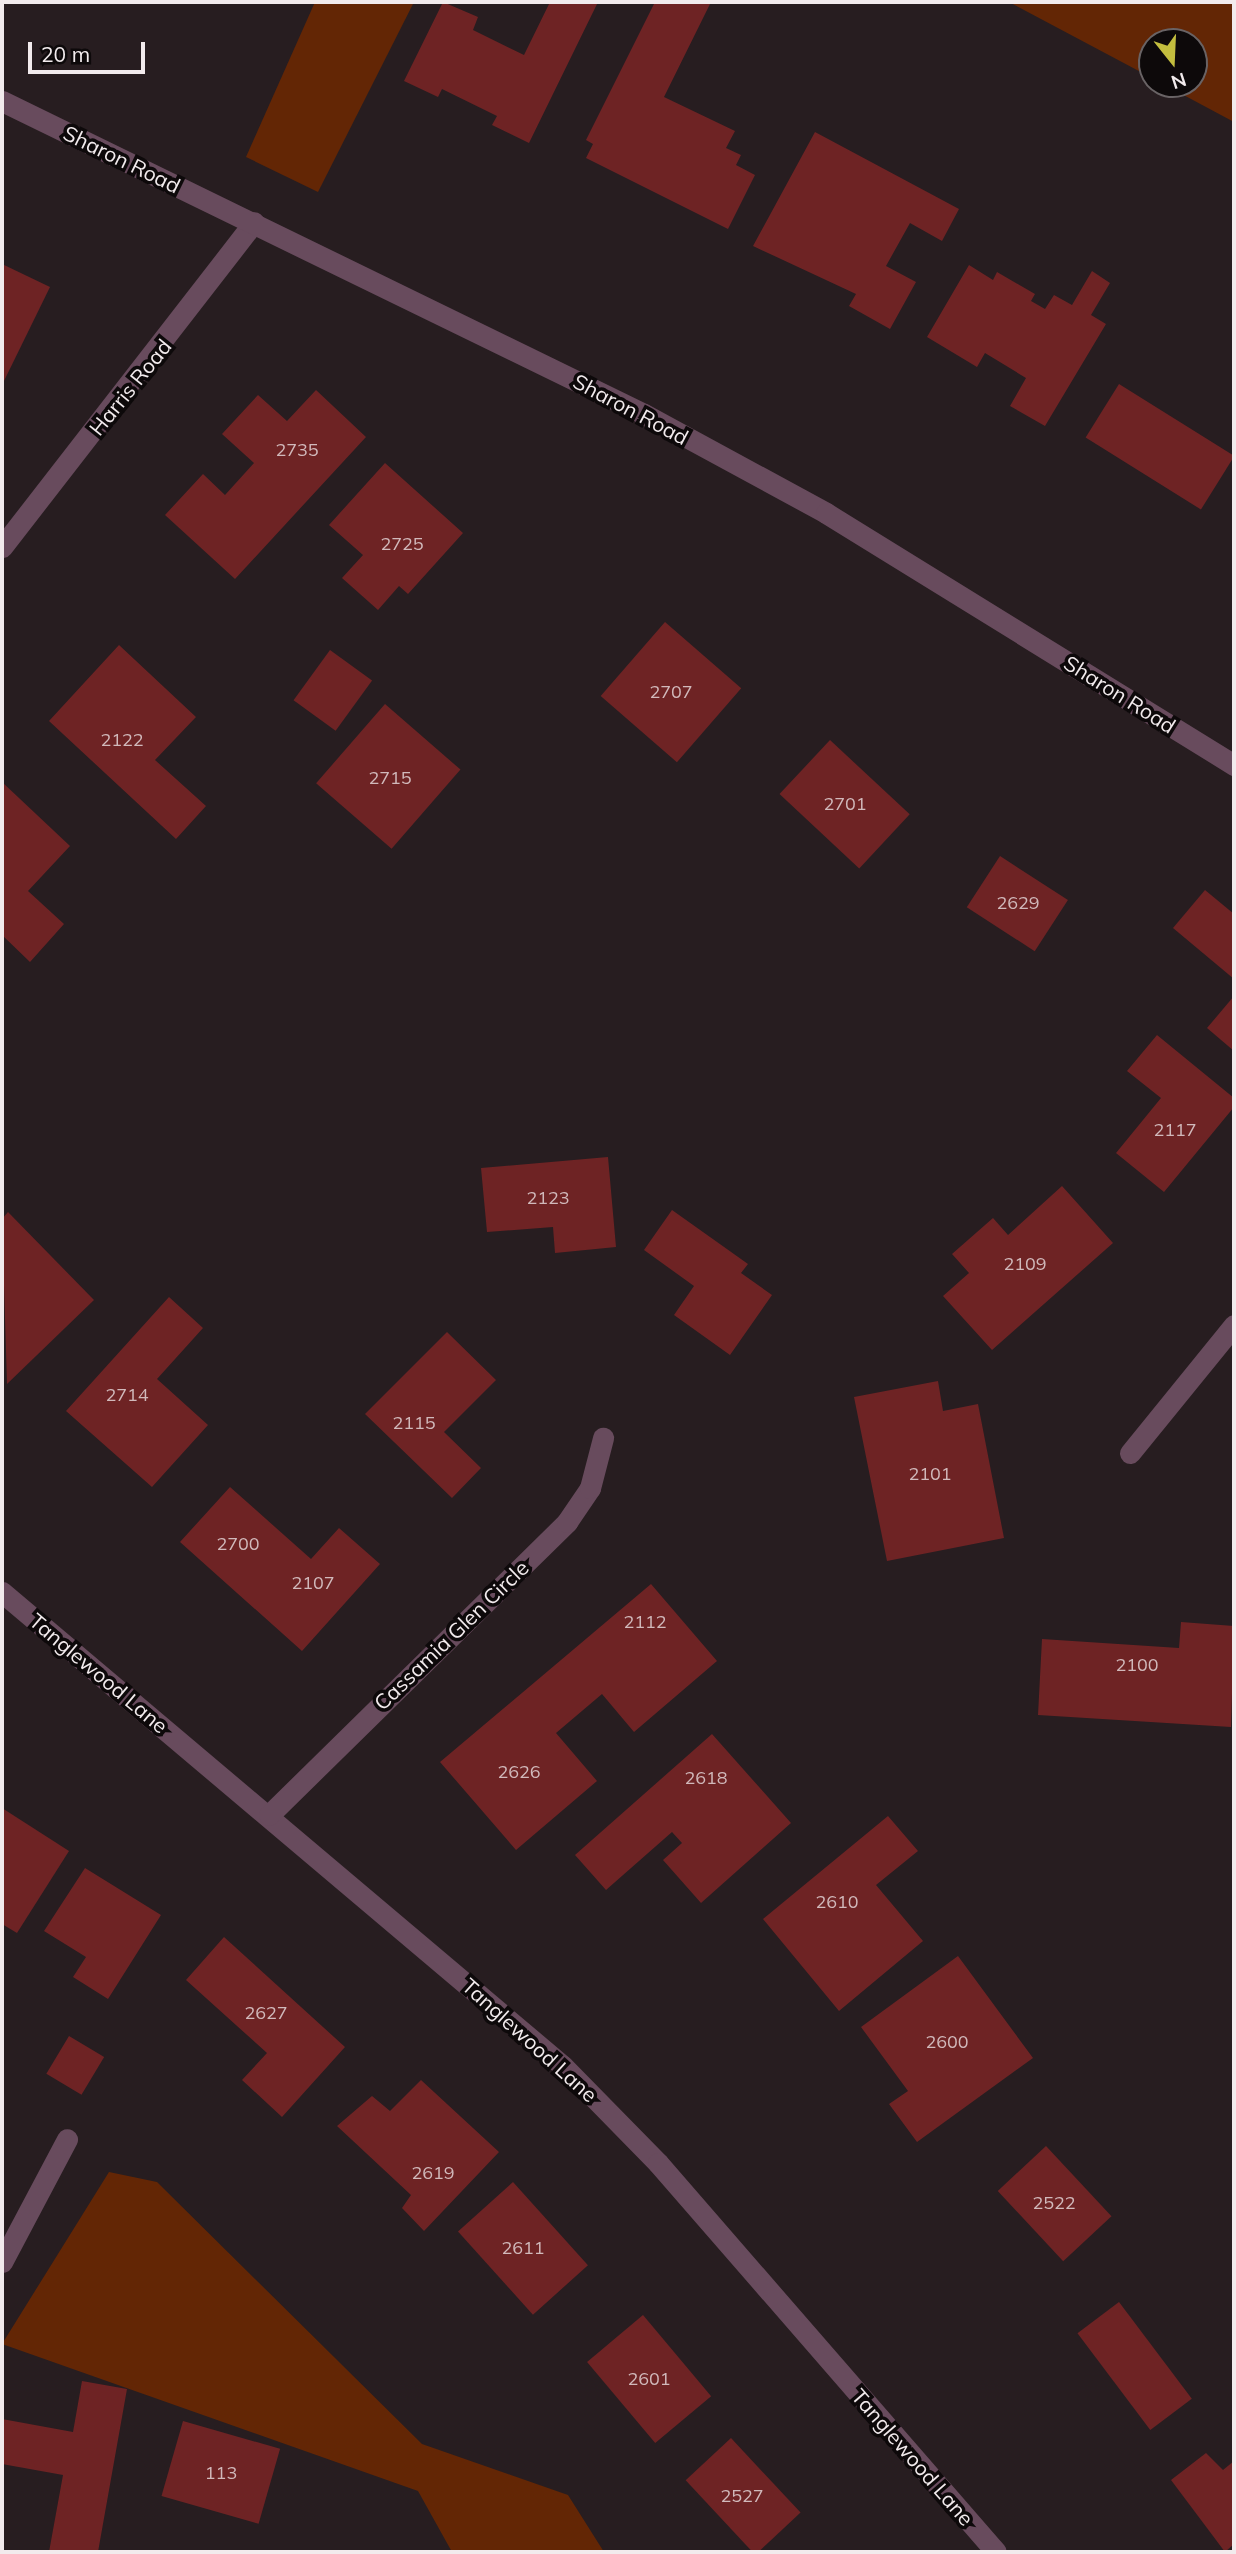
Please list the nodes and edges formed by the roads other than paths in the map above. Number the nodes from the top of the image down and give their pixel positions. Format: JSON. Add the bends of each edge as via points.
{"nodes":[{"id":1,"x":2,"y":101,"type":"edge"},
{"id":2,"x":254,"y":222,"type":"junction"},
{"id":3,"x":2,"y":547,"type":"edge"},
{"id":4,"x":1234,"y":765,"type":"edge"},
{"id":5,"x":1234,"y":1325,"type":"edge"},
{"id":6,"x":603,"y":1438,"type":"dead end"},
{"id":7,"x":1130,"y":1453,"type":"dead end"},
{"id":8,"x":2,"y":1592,"type":"edge"},
{"id":9,"x":269,"y":1815,"type":"junction"},
{"id":10,"x":67,"y":2139,"type":"dead end"},
{"id":11,"x":2,"y":2262,"type":"edge"},
{"id":12,"x":996,"y":2552,"type":"edge"}],
"edges":[{"from":1,"to":2,"type":"street","name":"Sharon Road"},
{"from":2,"to":3,"type":"street","name":"Harris Road"},
{"from":2,"to":4,"type":"street","name":"Sharon Road","via":[[637,410],[826,513]]},
{"from":5,"to":7,"type":"street"},
{"from":6,"to":9,"type":"street","name":"Cassamia Glen Circle","via":[[590,1488],[567,1522]]},
{"from":8,"to":9,"type":"street","name":"Tanglewood Lane"},
{"from":9,"to":12,"type":"street","name":"Tanglewood Lane","via":[[548,2053],[647,2151]]},
{"from":10,"to":11,"type":"street"}]}
